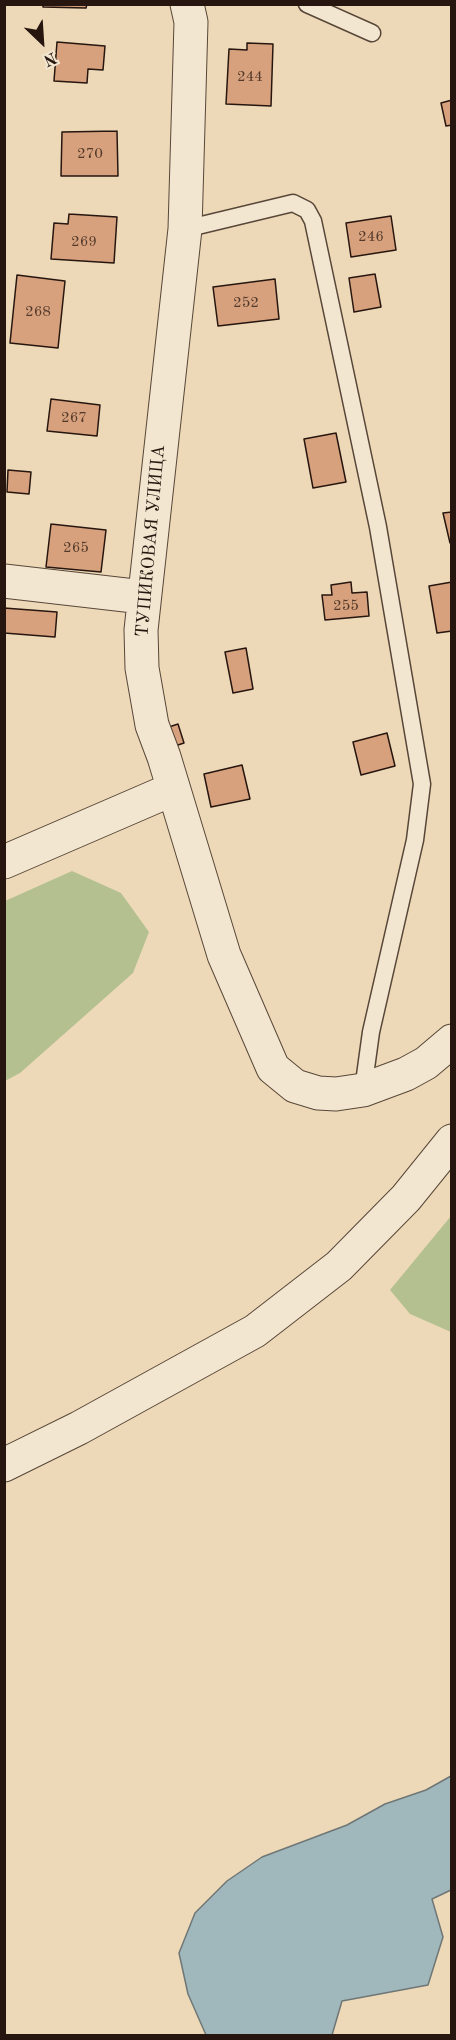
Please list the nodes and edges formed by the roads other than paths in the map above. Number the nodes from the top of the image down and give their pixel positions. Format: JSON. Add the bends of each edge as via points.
{"nodes":[{"id":1,"x":187,"y":4,"type":"edge"},
{"id":2,"x":307,"y":4,"type":"edge"},
{"id":3,"x":372,"y":33,"type":"dead end"},
{"id":4,"x":184,"y":229,"type":"junction"},
{"id":5,"x":4,"y":581,"type":"edge"},
{"id":6,"x":143,"y":597,"type":"junction"},
{"id":7,"x":173,"y":789,"type":"junction"},
{"id":8,"x":4,"y":862,"type":"edge"},
{"id":9,"x":452,"y":1041,"type":"edge"},
{"id":10,"x":363,"y":1090,"type":"junction"},
{"id":11,"x":452,"y":1141,"type":"edge"},
{"id":12,"x":4,"y":1465,"type":"edge"}],
"edges":[{"from":1,"to":4,"type":"street","name":"ТУПИКОВАЯ УЛИЦА","via":[[191,22]]},
{"from":2,"to":3,"type":"lane"},
{"from":4,"to":6,"type":"street","name":"ТУПИКОВАЯ УЛИЦА"},
{"from":4,"to":10,"type":"lane","via":[[293,203],[307,210],[313,221],[378,527],[422,784],[415,840],[371,1032]]},
{"from":5,"to":6,"type":"street"},
{"from":6,"to":7,"type":"street","name":"ТУПИКОВАЯ УЛИЦА","via":[[142,668],[147,702]]},
{"from":7,"to":8,"type":"street"},
{"from":7,"to":10,"type":"street","name":"ТУПИКОВАЯ УЛИЦА","via":[[224,955],[273,1068],[295,1086],[318,1093]]},
{"from":9,"to":10,"type":"street","name":"ТУПИКОВАЯ УЛИЦА","via":[[426,1063]]},
{"from":11,"to":12,"type":"street","via":[[406,1198],[339,1266],[255,1331]]}]}
